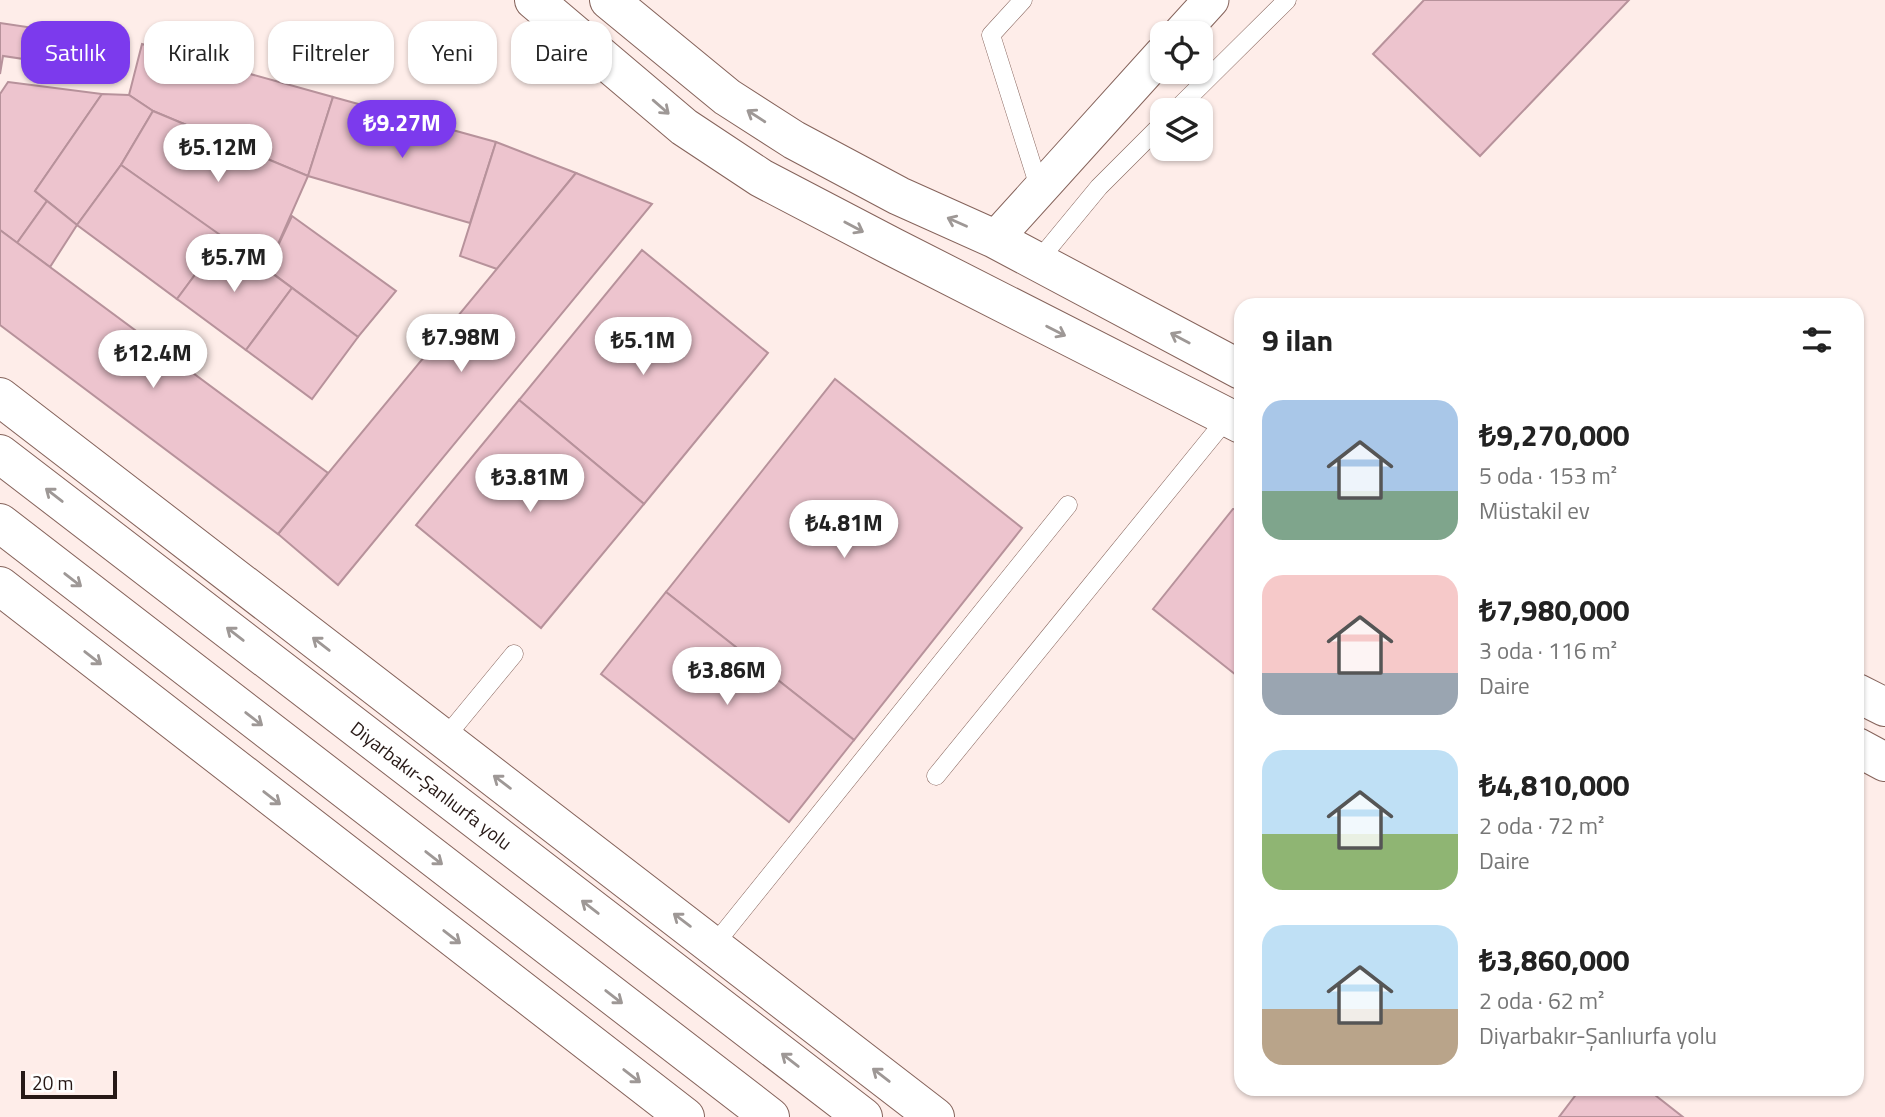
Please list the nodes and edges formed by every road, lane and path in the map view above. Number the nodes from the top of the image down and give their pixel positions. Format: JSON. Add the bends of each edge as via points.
{"nodes":[{"id":1,"x":534,"y":0,"type":"edge"},
{"id":2,"x":609,"y":0,"type":"edge"},
{"id":3,"x":1023,"y":0,"type":"edge"},
{"id":4,"x":1211,"y":0,"type":"edge"},
{"id":5,"x":1287,"y":0,"type":"edge"},
{"id":6,"x":1192,"y":21,"type":"edge"},
{"id":7,"x":1150,"y":67,"type":"edge"},
{"id":8,"x":1188,"y":98,"type":"edge"},
{"id":9,"x":1150,"y":136,"type":"edge"},
{"id":10,"x":1040,"y":187,"type":"junction"},
{"id":11,"x":995,"y":239,"type":"junction"},
{"id":12,"x":1038,"y":261,"type":"junction"},
{"id":13,"x":1234,"y":366,"type":"edge"},
{"id":14,"x":0,"y":397,"type":"edge"},
{"id":15,"x":1234,"y":420,"type":"edge"},
{"id":16,"x":0,"y":454,"type":"edge"},
{"id":17,"x":1068,"y":505,"type":"dead end"},
{"id":18,"x":0,"y":523,"type":"edge"},
{"id":19,"x":0,"y":586,"type":"edge"},
{"id":20,"x":514,"y":654,"type":"dead end"},
{"id":21,"x":1864,"y":697,"type":"edge"},
{"id":22,"x":1885,"y":708,"type":"edge"},
{"id":23,"x":444,"y":738,"type":"junction"},
{"id":24,"x":1864,"y":751,"type":"edge"},
{"id":25,"x":1885,"y":762,"type":"edge"},
{"id":26,"x":936,"y":776,"type":"dead end"},
{"id":27,"x":714,"y":945,"type":"junction"},
{"id":28,"x":684,"y":1117,"type":"edge"},
{"id":29,"x":770,"y":1117,"type":"edge"},
{"id":30,"x":863,"y":1117,"type":"edge"},
{"id":31,"x":935,"y":1117,"type":"edge"}],
"edges":[{"from":1,"to":15,"type":"main road","one_way":true,"via":[[684,127],[761,178]]},
{"from":11,"to":2,"type":"main road","one_way":true,"via":[[898,196],[794,140],[727,97]]},
{"from":3,"to":10,"type":"lane","via":[[991,35]]},
{"from":4,"to":6,"type":"street"},
{"from":5,"to":8,"type":"lane"},
{"from":7,"to":10,"type":"street"},
{"from":9,"to":12,"type":"lane","via":[[1099,187]]},
{"from":10,"to":11,"type":"street"},
{"from":11,"to":12,"type":"main road"},
{"from":13,"to":12,"type":"main road","one_way":true},
{"from":23,"to":14,"type":"main road","one_way":true},
{"from":15,"to":26,"type":"lane"},
{"from":30,"to":16,"type":"main road","name":"Diyarbakır-Şanlıurfa yolu","one_way":true},
{"from":17,"to":27,"type":"lane"},
{"from":18,"to":29,"type":"main road","one_way":true},
{"from":19,"to":28,"type":"main road","one_way":true},
{"from":20,"to":23,"type":"lane"},
{"from":21,"to":22,"type":"main road"},
{"from":27,"to":23,"type":"main road","one_way":true},
{"from":24,"to":25,"type":"main road"},
{"from":31,"to":27,"type":"main road","one_way":true}]}
